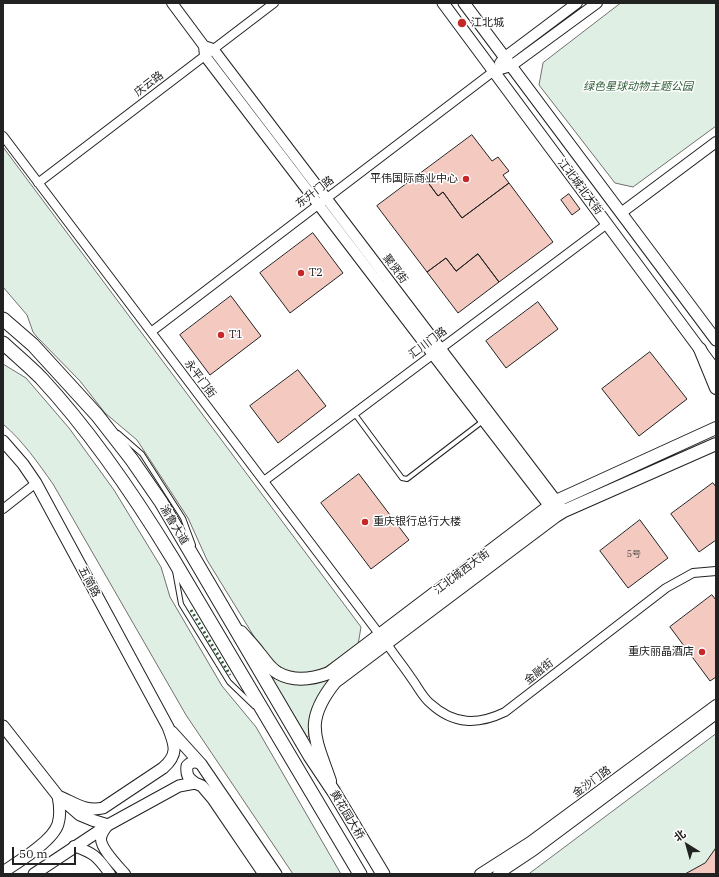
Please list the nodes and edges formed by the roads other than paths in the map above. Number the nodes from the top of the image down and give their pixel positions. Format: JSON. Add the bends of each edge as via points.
{"nodes":[{"id":1,"x":172,"y":3,"type":"edge"},
{"id":2,"x":274,"y":3,"type":"edge"},
{"id":3,"x":443,"y":3,"type":"edge"},
{"id":4,"x":464,"y":3,"type":"edge"},
{"id":5,"x":578,"y":3,"type":"edge"},
{"id":6,"x":597,"y":3,"type":"edge"},
{"id":7,"x":208,"y":50,"type":"junction"},
{"id":8,"x":505,"y":57,"type":"junction"},
{"id":9,"x":512,"y":66,"type":"junction"},
{"id":10,"x":494,"y":71,"type":"junction"},
{"id":11,"x":3,"y":136,"type":"edge"},
{"id":12,"x":716,"y":142,"type":"edge"},
{"id":13,"x":38,"y":183,"type":"junction"},
{"id":14,"x":323,"y":201,"type":"junction"},
{"id":15,"x":621,"y":213,"type":"junction"},
{"id":16,"x":607,"y":224,"type":"junction"},
{"id":17,"x":3,"y":311,"type":"edge"},
{"id":18,"x":3,"y":319,"type":"edge"},
{"id":19,"x":151,"y":332,"type":"junction"},
{"id":20,"x":716,"y":340,"type":"edge"},
{"id":21,"x":3,"y":343,"type":"edge"},
{"id":22,"x":33,"y":345,"type":"junction"},
{"id":23,"x":700,"y":349,"type":"junction"},
{"id":24,"x":436,"y":352,"type":"junction"},
{"id":25,"x":3,"y":353,"type":"edge"},
{"id":26,"x":716,"y":371,"type":"edge"},
{"id":27,"x":40,"y":377,"type":"junction"},
{"id":28,"x":716,"y":388,"type":"edge"},
{"id":29,"x":354,"y":413,"type":"junction"},
{"id":30,"x":483,"y":421,"type":"junction"},
{"id":31,"x":716,"y":428,"type":"edge"},
{"id":32,"x":3,"y":441,"type":"edge"},
{"id":33,"x":716,"y":444,"type":"edge"},
{"id":34,"x":264,"y":481,"type":"junction"},
{"id":35,"x":36,"y":483,"type":"junction"},
{"id":36,"x":3,"y":509,"type":"edge"},
{"id":37,"x":556,"y":509,"type":"junction"},
{"id":38,"x":716,"y":571,"type":"edge"},
{"id":39,"x":229,"y":618,"type":"junction"},
{"id":40,"x":384,"y":639,"type":"junction"},
{"id":41,"x":716,"y":705,"type":"edge"},
{"id":42,"x":716,"y":714,"type":"edge"},
{"id":43,"x":3,"y":726,"type":"edge"},
{"id":44,"x":168,"y":727,"type":"junction"},
{"id":45,"x":315,"y":753,"type":"junction"},
{"id":46,"x":201,"y":764,"type":"junction"},
{"id":47,"x":295,"y":765,"type":"joint"},
{"id":48,"x":195,"y":783,"type":"junction"},
{"id":49,"x":58,"y":796,"type":"junction"},
{"id":50,"x":108,"y":825,"type":"junction"},
{"id":51,"x":74,"y":846,"type":"junction"},
{"id":52,"x":3,"y":872,"type":"edge"},
{"id":53,"x":34,"y":874,"type":"edge"},
{"id":54,"x":110,"y":874,"type":"edge"},
{"id":55,"x":125,"y":874,"type":"edge"},
{"id":56,"x":264,"y":874,"type":"edge"},
{"id":57,"x":276,"y":874,"type":"edge"},
{"id":58,"x":360,"y":874,"type":"edge"},
{"id":59,"x":383,"y":874,"type":"edge"},
{"id":60,"x":480,"y":874,"type":"edge"},
{"id":61,"x":498,"y":874,"type":"edge"}],
"edges":[{"from":1,"to":7,"type":"street","name":"聚贤街"},
{"from":2,"to":7,"type":"street","name":"庆云路"},
{"from":3,"to":10,"type":"main road","name":"江北城北大街"},
{"from":4,"to":8,"type":"main road","name":"江北城北大街"},
{"from":5,"to":8,"type":"street","name":"东升门路"},
{"from":6,"to":9,"type":"street","name":"东升门路"},
{"from":7,"to":13,"type":"street","name":"庆云路"},
{"from":7,"to":14,"type":"street","name":"聚贤街"},
{"from":8,"to":9,"type":"main road","name":"江北城北大街"},
{"from":8,"to":10,"type":"street","name":"东升门路"},
{"from":9,"to":10,"type":"street","name":"东升门路"},
{"from":9,"to":15,"type":"main road","name":"江北城北大街"},
{"from":10,"to":14,"type":"street","name":"东升门路"},
{"from":10,"to":16,"type":"main road","name":"江北城北大街"},
{"from":11,"to":13,"type":"street","name":"永平门街"},
{"from":12,"to":15,"type":"street"},
{"from":13,"to":19,"type":"street","name":"永平门街"},
{"from":14,"to":19,"type":"street","name":"东升门路"},
{"from":14,"to":24,"type":"street","name":"聚贤街"},
{"from":15,"to":20,"type":"main road","name":"江北城北大街"},
{"from":16,"to":23,"type":"main road","name":"江北城北大街"},
{"from":16,"to":24,"type":"street","name":"汇川门路"},
{"from":17,"to":22,"type":"highway"},
{"from":18,"to":22,"type":"highway","name":"渝鲁大道"},
{"from":19,"to":34,"type":"street","name":"永平门街"},
{"from":21,"to":27,"type":"highway","name":"渝鲁大道"},
{"from":22,"to":39,"type":"highway","name":"渝鲁大道","via":[[97,414],[132,460],[161,502]]},
{"from":23,"to":26,"type":"main road","name":"江北城北大街"},
{"from":23,"to":28,"type":"main road"},
{"from":24,"to":29,"type":"street","name":"汇川门路"},
{"from":24,"to":30,"type":"street","name":"聚贤街"},
{"from":24,"to":37,"type":"street","name":"聚贤街"},
{"from":25,"to":27,"type":"highway"},
{"from":27,"to":47,"type":"highway","name":"渝鲁大道","via":[[85,429],[144,512]]},
{"from":29,"to":30,"type":"lane","via":[[402,478],[407,479]]},
{"from":29,"to":34,"type":"street","name":"汇川门路"},
{"from":30,"to":37,"type":"street","name":"聚贤街"},
{"from":31,"to":37,"type":"main road","name":"江北城西大街"},
{"from":32,"to":35,"type":"main road","name":"五简路"},
{"from":33,"to":37,"type":"main road","name":"江北城西大街"},
{"from":34,"to":40,"type":"street","name":"永平门街"},
{"from":35,"to":36,"type":"street"},
{"from":35,"to":44,"type":"main road","name":"五简路"},
{"from":37,"to":40,"type":"main road","name":"江北城西大街"},
{"from":38,"to":40,"type":"street","name":"金融街","via":[[693,573],[666,588],[505,712],[492,719],[472,722],[457,719],[430,704]]},
{"from":39,"to":40,"type":"main road","name":"江北城西大街","via":[[267,664],[277,673],[289,678],[304,679],[329,673]]},
{"from":39,"to":45,"type":"highway","name":"渝鲁大道"},
{"from":40,"to":45,"type":"main road","name":"江北城西大街","via":[[324,696],[315,721]]},
{"from":41,"to":60,"type":"street","name":"金沙门路","via":[[530,842]]},
{"from":42,"to":61,"type":"street","name":"金沙门路"},
{"from":43,"to":49,"type":"main road","name":"五简路"},
{"from":44,"to":46,"type":"main road","name":"五简路"},
{"from":44,"to":49,"type":"main road","name":"五简路","via":[[174,744],[174,752],[169,763],[103,808],[84,808]]},
{"from":45,"to":59,"type":"highway","name":"黄花园大桥","via":[[334,792]]},
{"from":46,"to":48,"type":"main road","via":[[195,761],[187,766],[186,773]]},
{"from":46,"to":57,"type":"main road","name":"五简路"},
{"from":47,"to":58,"type":"highway","name":"黄花园大桥"},
{"from":48,"to":50,"type":"main road","via":[[178,786]]},
{"from":48,"to":56,"type":"main road","via":[[202,786],[213,800]]},
{"from":49,"to":50,"type":"main road","name":"五简路","via":[[80,815]]},
{"from":49,"to":52,"type":"main road","via":[[58,825],[52,834]]},
{"from":50,"to":51,"type":"main road"},
{"from":50,"to":55,"type":"street","via":[[101,838],[102,845]]},
{"from":51,"to":53,"type":"main road"},
{"from":51,"to":54,"type":"street","via":[[96,856]]}]}
